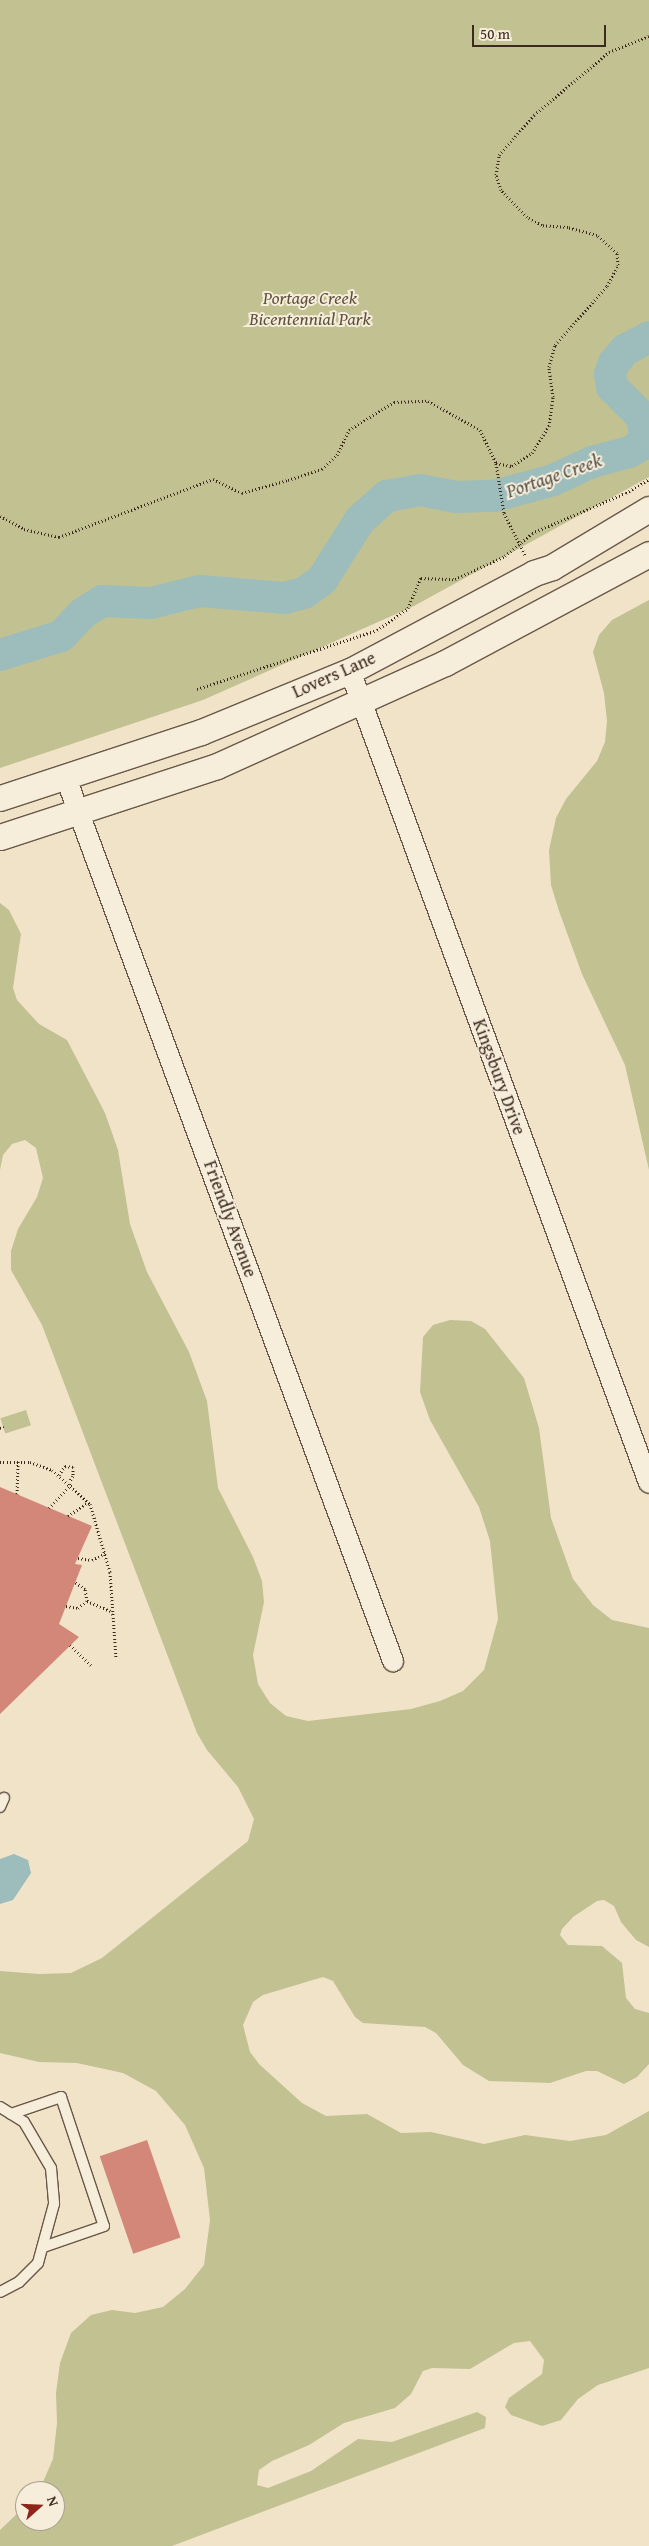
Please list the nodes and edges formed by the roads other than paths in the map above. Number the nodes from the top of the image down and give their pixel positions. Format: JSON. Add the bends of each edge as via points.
{"nodes":[{"id":1,"x":649,"y":509,"type":"edge"},
{"id":2,"x":649,"y":554,"type":"edge"},
{"id":3,"x":350,"y":671,"type":"junction"},
{"id":4,"x":361,"y":703,"type":"junction"},
{"id":5,"x":66,"y":778,"type":"junction"},
{"id":6,"x":0,"y":798,"type":"edge"},
{"id":7,"x":79,"y":812,"type":"junction"},
{"id":8,"x":0,"y":837,"type":"edge"},
{"id":9,"x":649,"y":1483,"type":"edge"},
{"id":10,"x":394,"y":1661,"type":"dead end"},
{"id":11,"x":0,"y":2107,"type":"edge"},
{"id":12,"x":11,"y":2114,"type":"junction"},
{"id":13,"x":43,"y":2247,"type":"junction"},
{"id":14,"x":0,"y":2292,"type":"edge"}],
"edges":[{"from":1,"to":3,"type":"street","name":"Lovers Lane","via":[[552,567],[534,573]]},
{"from":2,"to":4,"type":"street","name":"Lovers Lane","via":[[446,663]]},
{"from":3,"to":4,"type":"street","name":"Kingsbury Drive"},
{"from":3,"to":5,"type":"street","name":"Lovers Lane","via":[[201,732]]},
{"from":4,"to":7,"type":"street","name":"Lovers Lane","via":[[217,766]]},
{"from":4,"to":9,"type":"street","name":"Kingsbury Drive"},
{"from":5,"to":6,"type":"street","name":"Lovers Lane"},
{"from":5,"to":7,"type":"street","name":"Friendly Avenue"},
{"from":7,"to":8,"type":"street","name":"Lovers Lane"},
{"from":7,"to":10,"type":"street","name":"Friendly Avenue"},
{"from":11,"to":12,"type":"lane"},
{"from":12,"to":13,"type":"lane","via":[[24,2122],[51,2168],[54,2204]]},
{"from":12,"to":13,"type":"lane","via":[[60,2097],[104,2226]]},
{"from":13,"to":14,"type":"lane","via":[[38,2263],[19,2282]]}]}
